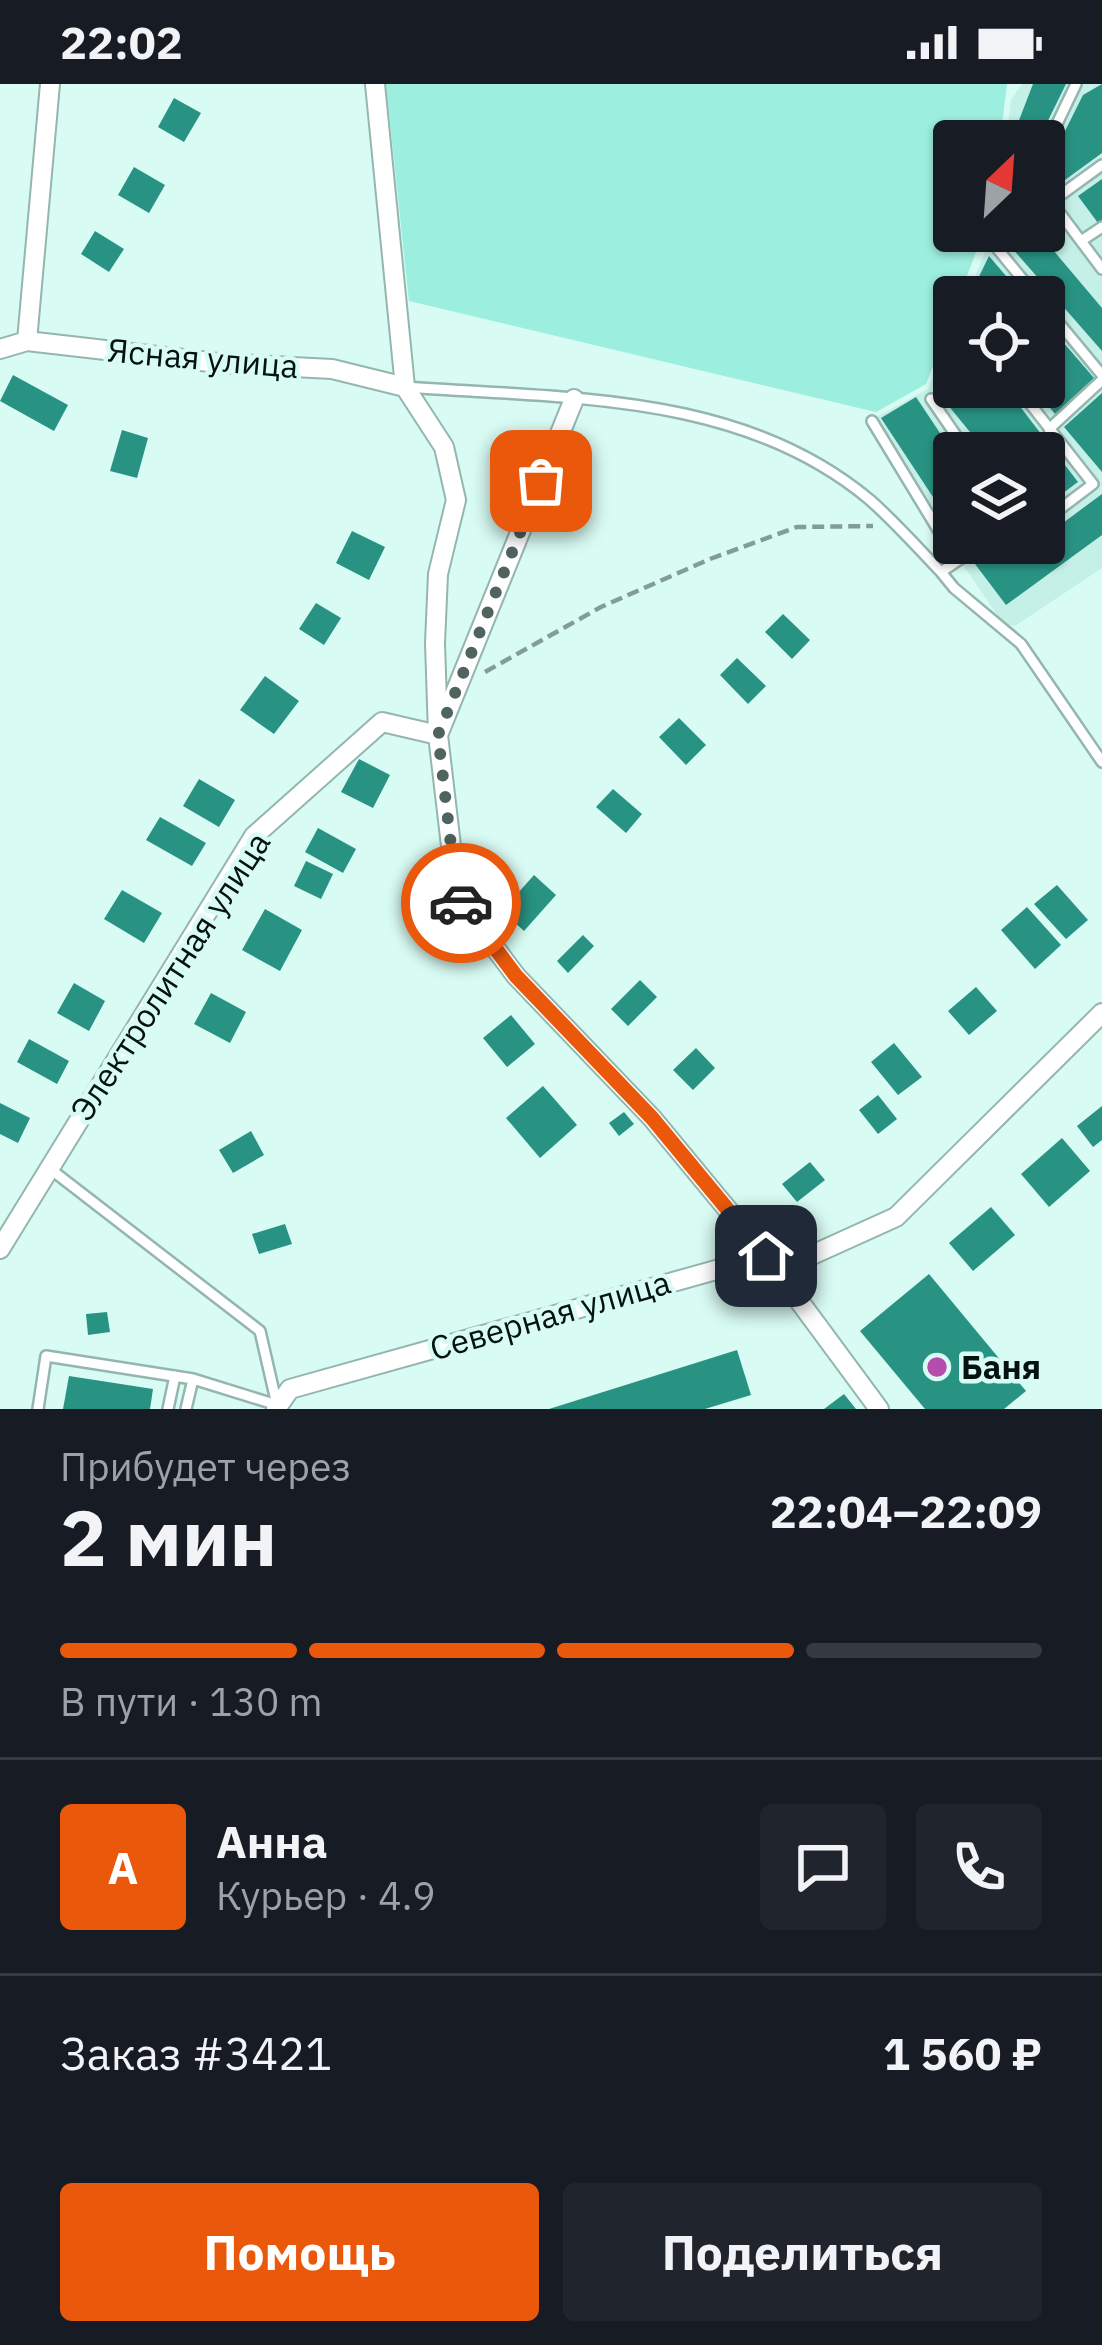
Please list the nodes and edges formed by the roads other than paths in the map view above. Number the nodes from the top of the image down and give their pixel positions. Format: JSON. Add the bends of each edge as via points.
{"nodes":[{"id":1,"x":50,"y":84,"type":"edge"},
{"id":2,"x":375,"y":84,"type":"edge"},
{"id":3,"x":1076,"y":84,"type":"edge"},
{"id":4,"x":1059,"y":120,"type":"edge"},
{"id":5,"x":1102,"y":165,"type":"edge"},
{"id":6,"x":1065,"y":187,"type":"edge"},
{"id":7,"x":1065,"y":220,"type":"edge"},
{"id":8,"x":1102,"y":227,"type":"edge"},
{"id":9,"x":1081,"y":241,"type":"junction"},
{"id":10,"x":999,"y":252,"type":"edge"},
{"id":11,"x":1102,"y":269,"type":"edge"},
{"id":12,"x":1019,"y":276,"type":"edge"},
{"id":13,"x":1065,"y":331,"type":"edge"},
{"id":14,"x":27,"y":341,"type":"junction"},
{"id":15,"x":0,"y":349,"type":"edge"},
{"id":16,"x":1102,"y":378,"type":"edge"},
{"id":17,"x":405,"y":387,"type":"junction"},
{"id":18,"x":574,"y":399,"type":"junction"},
{"id":19,"x":931,"y":399,"type":"dead end"},
{"id":20,"x":1033,"y":408,"type":"edge"},
{"id":21,"x":872,"y":421,"type":"dead end"},
{"id":22,"x":1049,"y":429,"type":"junction"},
{"id":23,"x":954,"y":432,"type":"edge"},
{"id":24,"x":1051,"y":432,"type":"edge"},
{"id":25,"x":1065,"y":449,"type":"edge"},
{"id":26,"x":1065,"y":505,"type":"edge"},
{"id":27,"x":933,"y":521,"type":"edge"},
{"id":28,"x":953,"y":564,"type":"edge"},
{"id":29,"x":941,"y":572,"type":"junction"},
{"id":30,"x":438,"y":735,"type":"junction"},
{"id":31,"x":1102,"y":762,"type":"edge"},
{"id":32,"x":1102,"y":1013,"type":"edge"},
{"id":33,"x":49,"y":1168,"type":"junction"},
{"id":34,"x":0,"y":1249,"type":"edge"},
{"id":35,"x":766,"y":1256,"type":"junction"},
{"id":36,"x":175,"y":1376,"type":"junction"},
{"id":37,"x":193,"y":1379,"type":"junction"},
{"id":38,"x":276,"y":1407,"type":"edge"},
{"id":39,"x":38,"y":1409,"type":"edge"},
{"id":40,"x":168,"y":1409,"type":"edge"},
{"id":41,"x":186,"y":1409,"type":"edge"},
{"id":42,"x":879,"y":1409,"type":"edge"}],
"edges":[{"from":1,"to":14,"type":"street"},
{"from":2,"to":17,"type":"street"},
{"from":3,"to":4,"type":"lane"},
{"from":5,"to":6,"type":"lane"},
{"from":7,"to":9,"type":"lane"},
{"from":8,"to":9,"type":"lane"},
{"from":9,"to":11,"type":"lane"},
{"from":10,"to":12,"type":"lane"},
{"from":13,"to":16,"type":"lane"},
{"from":14,"to":15,"type":"street","name":"Ясная улица"},
{"from":14,"to":17,"type":"street","name":"Ясная улица","via":[[332,369]]},
{"from":16,"to":22,"type":"lane"},
{"from":17,"to":18,"type":"lane"},
{"from":17,"to":30,"type":"street","via":[[444,447],[456,500],[438,574]]},
{"from":18,"to":29,"type":"lane","via":[[676,410],[747,429],[868,499]]},
{"from":18,"to":30,"type":"street"},
{"from":19,"to":23,"type":"lane"},
{"from":20,"to":22,"type":"lane"},
{"from":21,"to":27,"type":"lane"},
{"from":22,"to":24,"type":"lane"},
{"from":25,"to":26,"type":"lane","via":[[1093,484]]},
{"from":28,"to":29,"type":"lane"},
{"from":29,"to":31,"type":"lane","via":[[1021,644]]},
{"from":30,"to":33,"type":"street","name":"Электролитная улица","via":[[382,722],[254,836]]},
{"from":30,"to":35,"type":"street","via":[[457,897],[516,976]]},
{"from":32,"to":35,"type":"street","name":"Северная улица","via":[[896,1217],[812,1256]]},
{"from":33,"to":34,"type":"street","name":"Электролитная улица"},
{"from":33,"to":38,"type":"lane","via":[[260,1331]]},
{"from":35,"to":38,"type":"street","name":"Северная улица","via":[[290,1389]]},
{"from":35,"to":42,"type":"street"},
{"from":36,"to":37,"type":"lane"},
{"from":36,"to":39,"type":"lane","via":[[46,1356]]},
{"from":36,"to":40,"type":"lane"},
{"from":37,"to":38,"type":"lane"},
{"from":37,"to":41,"type":"lane"}]}
